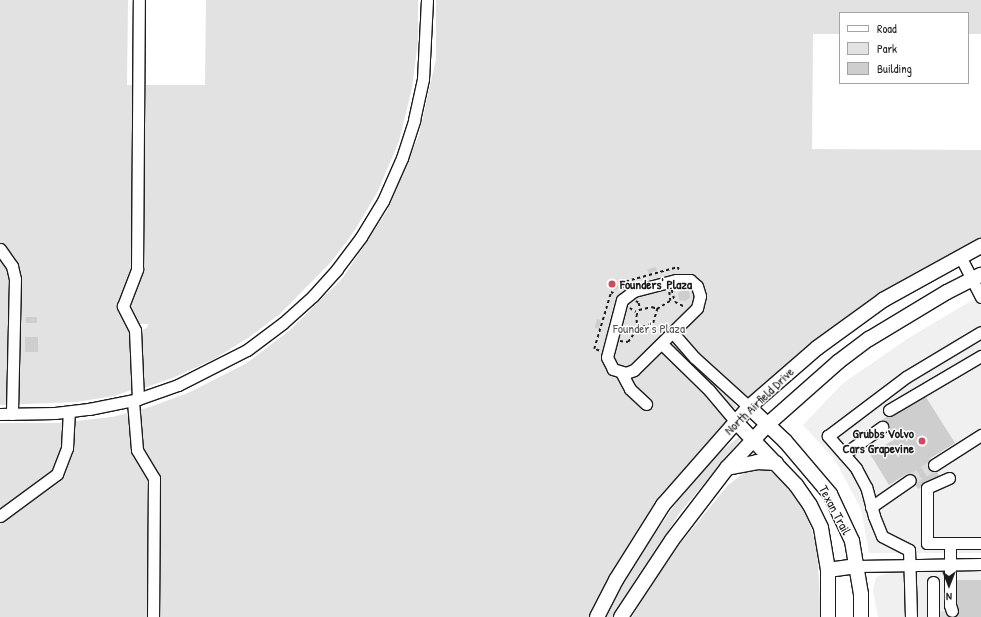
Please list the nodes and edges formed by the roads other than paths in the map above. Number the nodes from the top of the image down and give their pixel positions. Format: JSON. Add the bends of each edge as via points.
{"nodes":[{"id":1,"x":140,"y":0,"type":"edge"},
{"id":2,"x":427,"y":0,"type":"edge"},
{"id":3,"x":981,"y":246,"type":"edge"},
{"id":4,"x":0,"y":250,"type":"edge"},
{"id":5,"x":960,"y":256,"type":"junction"},
{"id":6,"x":976,"y":278,"type":"edge"},
{"id":7,"x":981,"y":297,"type":"edge"},
{"id":8,"x":981,"y":332,"type":"edge"},
{"id":9,"x":673,"y":333,"type":"junction"},
{"id":10,"x":662,"y":344,"type":"junction"},
{"id":11,"x":981,"y":356,"type":"edge"},
{"id":12,"x":695,"y":358,"type":"junction"},
{"id":13,"x":685,"y":367,"type":"junction"},
{"id":14,"x":621,"y":372,"type":"junction"},
{"id":15,"x":719,"y":381,"type":"junction"},
{"id":16,"x":709,"y":390,"type":"junction"},
{"id":17,"x":135,"y":400,"type":"junction"},
{"id":18,"x":646,"y":404,"type":"dead end"},
{"id":19,"x":749,"y":407,"type":"junction"},
{"id":20,"x":889,"y":410,"type":"dead end"},
{"id":21,"x":69,"y":412,"type":"junction"},
{"id":22,"x":0,"y":414,"type":"edge"},
{"id":23,"x":12,"y":414,"type":"junction"},
{"id":24,"x":736,"y":422,"type":"junction"},
{"id":25,"x":768,"y":424,"type":"junction"},
{"id":26,"x":882,"y":427,"type":"dead end"},
{"id":27,"x":981,"y":435,"type":"edge"},
{"id":28,"x":753,"y":441,"type":"junction"},
{"id":29,"x":844,"y":454,"type":"junction"},
{"id":30,"x":776,"y":463,"type":"junction"},
{"id":31,"x":934,"y":465,"type":"tunnel mouth"},
{"id":32,"x":727,"y":468,"type":"junction"},
{"id":33,"x":949,"y":478,"type":"dead end"},
{"id":34,"x":910,"y":480,"type":"tunnel mouth"},
{"id":35,"x":871,"y":507,"type":"junction"},
{"id":36,"x":0,"y":516,"type":"edge"},
{"id":37,"x":950,"y":543,"type":"junction"},
{"id":38,"x":981,"y":543,"type":"edge"},
{"id":39,"x":951,"y":564,"type":"junction"},
{"id":40,"x":981,"y":564,"type":"edge"},
{"id":41,"x":911,"y":565,"type":"junction"},
{"id":42,"x":857,"y":566,"type":"junction"},
{"id":43,"x":828,"y":570,"type":"junction"},
{"id":44,"x":933,"y":582,"type":"dead end"},
{"id":45,"x":942,"y":610,"type":"edge"},
{"id":46,"x":153,"y":617,"type":"edge"},
{"id":47,"x":597,"y":617,"type":"edge"},
{"id":48,"x":622,"y":617,"type":"edge"},
{"id":49,"x":828,"y":617,"type":"edge"},
{"id":50,"x":861,"y":617,"type":"edge"},
{"id":51,"x":911,"y":617,"type":"edge"}],
"edges":[{"from":1,"to":17,"type":"lane","via":[[137,269],[123,306],[135,330]]},
{"from":2,"to":17,"type":"lane","via":[[423,79],[408,139],[383,201],[350,253],[298,310],[248,350],[196,378]]},
{"from":3,"to":5,"type":"main road","name":"North Airfield Drive"},
{"from":4,"to":23,"type":"lane","via":[[12,266],[15,279]]},
{"from":5,"to":6,"type":"lane"},
{"from":5,"to":19,"type":"main road","name":"North Airfield Drive","via":[[883,300],[817,348]]},
{"from":6,"to":7,"type":"lane"},
{"from":6,"to":25,"type":"main road","name":"North Airfield Drive","via":[[870,339],[838,362]]},
{"from":8,"to":29,"type":"lane","via":[[906,377],[828,436]]},
{"from":9,"to":10,"type":"lane"},
{"from":9,"to":12,"type":"lane"},
{"from":9,"to":14,"type":"lane","via":[[697,308],[700,293],[690,280],[634,291],[625,296],[611,339],[608,361],[613,369]]},
{"from":10,"to":13,"type":"lane"},
{"from":10,"to":14,"type":"lane","via":[[634,370]]},
{"from":11,"to":20,"type":"lane"},
{"from":12,"to":13,"type":"lane"},
{"from":12,"to":15,"type":"lane"},
{"from":13,"to":16,"type":"lane"},
{"from":14,"to":18,"type":"lane","via":[[630,389]]},
{"from":15,"to":16,"type":"lane"},
{"from":15,"to":19,"type":"lane"},
{"from":16,"to":24,"type":"lane"},
{"from":17,"to":21,"type":"lane"},
{"from":17,"to":46,"type":"lane","via":[[137,450],[154,478]]},
{"from":19,"to":24,"type":"main road","name":"North Airfield Drive"},
{"from":19,"to":25,"type":"main road","name":"Texan Trail"},
{"from":21,"to":23,"type":"lane"},
{"from":21,"to":36,"type":"lane","via":[[67,448],[57,474]]},
{"from":22,"to":23,"type":"lane"},
{"from":24,"to":28,"type":"main road","name":"Texan Trail"},
{"from":24,"to":47,"type":"main road","name":"North Airfield Drive","via":[[663,505],[616,580]]},
{"from":25,"to":28,"type":"main road","name":"North Airfield Drive"},
{"from":25,"to":42,"type":"main road","name":"Texan Trail","via":[[808,466],[830,494],[852,541]]},
{"from":26,"to":29,"type":"lane"},
{"from":27,"to":31,"type":"lane"},
{"from":28,"to":30,"type":"main road","name":"Texan Trail"},
{"from":28,"to":32,"type":"main road","name":"North Airfield Drive"},
{"from":29,"to":35,"type":"lane","via":[[856,468],[866,487]]},
{"from":30,"to":32,"type":"main road","via":[[757,462]]},
{"from":30,"to":43,"type":"main road","name":"Texan Trail","via":[[810,505],[821,528]]},
{"from":32,"to":48,"type":"main road","name":"North Airfield Drive","via":[[672,540]]},
{"from":33,"to":37,"type":"lane","via":[[927,488],[927,543]]},
{"from":34,"to":35,"type":"lane"},
{"from":35,"to":41,"type":"lane","via":[[882,536],[909,550]]},
{"from":37,"to":38,"type":"lane"},
{"from":37,"to":39,"type":"lane"},
{"from":39,"to":40,"type":"lane"},
{"from":39,"to":41,"type":"lane"},
{"from":39,"to":45,"type":"lane"},
{"from":41,"to":42,"type":"lane"},
{"from":41,"to":51,"type":"lane"},
{"from":42,"to":43,"type":"main road"},
{"from":42,"to":50,"type":"main road","name":"Texan Trail"},
{"from":43,"to":49,"type":"main road","name":"Texan Trail"},
{"from":44,"to":45,"type":"lane"}]}
